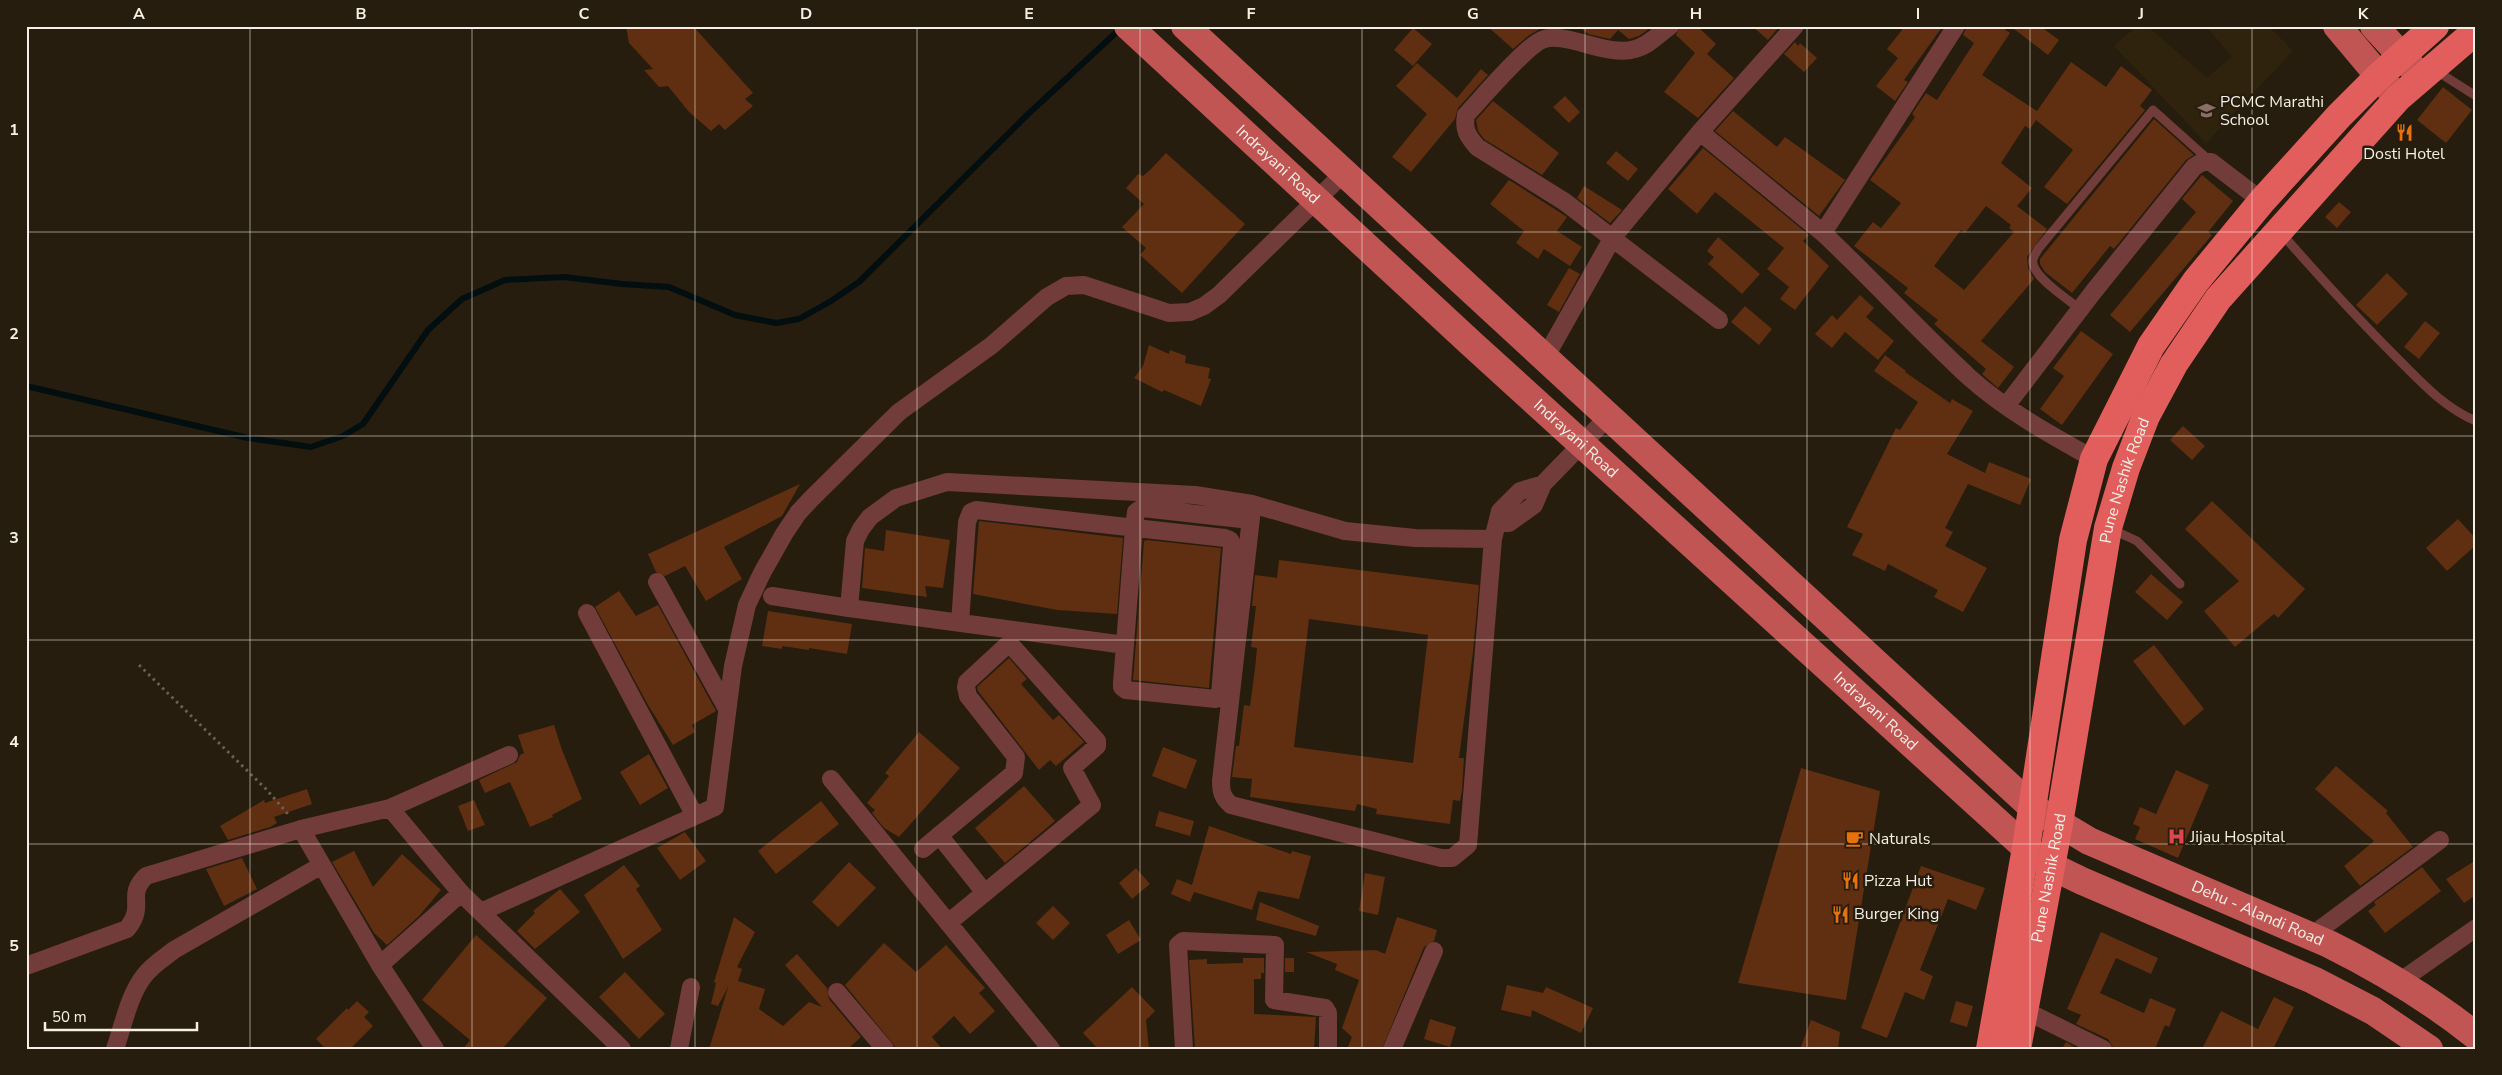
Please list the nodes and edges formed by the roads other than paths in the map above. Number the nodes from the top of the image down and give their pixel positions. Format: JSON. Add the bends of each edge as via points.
{"nodes":[{"id":1,"x":1185,"y":26,"type":"edge"},
{"id":2,"x":1670,"y":26,"type":"edge"},
{"id":3,"x":1795,"y":26,"type":"edge"},
{"id":4,"x":1956,"y":26,"type":"edge"},
{"id":5,"x":2337,"y":26,"type":"edge"},
{"id":6,"x":2374,"y":26,"type":"edge"},
{"id":7,"x":2435,"y":26,"type":"edge"},
{"id":8,"x":1132,"y":30,"type":"edge"},
{"id":9,"x":2476,"y":31,"type":"edge"},
{"id":10,"x":1552,"y":32,"type":"edge"},
{"id":11,"x":2401,"y":56,"type":"junction"},
{"id":12,"x":2425,"y":72,"type":"junction"},
{"id":13,"x":2378,"y":76,"type":"junction"},
{"id":14,"x":2476,"y":96,"type":"edge"},
{"id":15,"x":2398,"y":98,"type":"junction"},
{"id":16,"x":1700,"y":132,"type":"junction"},
{"id":17,"x":2211,"y":162,"type":"junction"},
{"id":18,"x":1345,"y":172,"type":"junction"},
{"id":19,"x":1317,"y":199,"type":"junction"},
{"id":20,"x":2262,"y":201,"type":"junction"},
{"id":21,"x":2279,"y":231,"type":"junction"},
{"id":22,"x":1823,"y":233,"type":"junction"},
{"id":23,"x":1613,"y":237,"type":"junction"},
{"id":24,"x":2080,"y":309,"type":"junction"},
{"id":25,"x":1719,"y":320,"type":"dead end"},
{"id":26,"x":1546,"y":358,"type":"junction"},
{"id":27,"x":2006,"y":406,"type":"junction"},
{"id":28,"x":1609,"y":416,"type":"junction"},
{"id":29,"x":2476,"y":421,"type":"edge"},
{"id":30,"x":1582,"y":444,"type":"junction"},
{"id":31,"x":2094,"y":459,"type":"junction"},
{"id":32,"x":1251,"y":512,"type":"junction"},
{"id":33,"x":1134,"y":528,"type":"junction"},
{"id":34,"x":2108,"y":528,"type":"junction"},
{"id":35,"x":1493,"y":539,"type":"junction"},
{"id":36,"x":657,"y":582,"type":"dead end"},
{"id":37,"x":2180,"y":584,"type":"dead end"},
{"id":38,"x":772,"y":596,"type":"dead end"},
{"id":39,"x":850,"y":608,"type":"junction"},
{"id":40,"x":587,"y":612,"type":"dead end"},
{"id":41,"x":960,"y":623,"type":"junction"},
{"id":42,"x":1125,"y":646,"type":"junction"},
{"id":43,"x":727,"y":709,"type":"junction"},
{"id":44,"x":510,"y":755,"type":"dead end"},
{"id":45,"x":831,"y":779,"type":"dead end"},
{"id":46,"x":2032,"y":807,"type":"junction"},
{"id":47,"x":390,"y":808,"type":"junction"},
{"id":48,"x":695,"y":816,"type":"junction"},
{"id":49,"x":2059,"y":824,"type":"junction"},
{"id":50,"x":301,"y":829,"type":"junction"},
{"id":51,"x":939,"y":835,"type":"junction"},
{"id":52,"x":2440,"y":840,"type":"dead end"},
{"id":53,"x":2026,"y":848,"type":"junction"},
{"id":54,"x":923,"y":849,"type":"dead end"},
{"id":55,"x":322,"y":865,"type":"junction"},
{"id":56,"x":2051,"y":866,"type":"junction"},
{"id":57,"x":461,"y":893,"type":"junction"},
{"id":58,"x":985,"y":893,"type":"junction"},
{"id":59,"x":481,"y":912,"type":"junction"},
{"id":60,"x":948,"y":923,"type":"junction"},
{"id":61,"x":2476,"y":928,"type":"edge"},
{"id":62,"x":2311,"y":936,"type":"junction"},
{"id":63,"x":1434,"y":951,"type":"dead end"},
{"id":64,"x":380,"y":965,"type":"junction"},
{"id":65,"x":26,"y":966,"type":"edge"},
{"id":66,"x":2399,"y":982,"type":"junction"},
{"id":67,"x":691,"y":987,"type":"dead end"},
{"id":68,"x":837,"y":992,"type":"dead end"},
{"id":69,"x":2024,"y":1010,"type":"junction"},
{"id":70,"x":2476,"y":1036,"type":"edge"},
{"id":71,"x":613,"y":1046,"type":"edge"},
{"id":72,"x":115,"y":1049,"type":"edge"},
{"id":73,"x":435,"y":1049,"type":"edge"},
{"id":74,"x":679,"y":1049,"type":"edge"},
{"id":75,"x":885,"y":1049,"type":"edge"},
{"id":76,"x":1050,"y":1049,"type":"edge"},
{"id":77,"x":1184,"y":1049,"type":"edge"},
{"id":78,"x":1328,"y":1049,"type":"edge"},
{"id":79,"x":1392,"y":1049,"type":"edge"},
{"id":80,"x":1990,"y":1049,"type":"edge"},
{"id":81,"x":2017,"y":1049,"type":"edge"},
{"id":82,"x":2103,"y":1049,"type":"edge"},
{"id":83,"x":2428,"y":1049,"type":"edge"}],
"edges":[{"from":1,"to":18,"type":"main road"},
{"from":2,"to":10,"type":"street","via":[[1635,49],[1618,51]]},
{"from":3,"to":16,"type":"street"},
{"from":4,"to":22,"type":"street"},
{"from":5,"to":13,"type":"main road"},
{"from":6,"to":11,"type":"main road"},
{"from":7,"to":11,"type":"highway","name":"Pune Nashik Road"},
{"from":8,"to":19,"type":"main road","name":"Indrayani Road"},
{"from":9,"to":12,"type":"highway","name":"Pune Nashik Road"},
{"from":10,"to":23,"type":"street","via":[[1529,50],[1466,115],[1467,136],[1477,147],[1565,202]]},
{"from":11,"to":12,"type":"main road"},
{"from":11,"to":13,"type":"highway","name":"Pune Nashik Road"},
{"from":12,"to":14,"type":"lane"},
{"from":12,"to":15,"type":"highway","name":"Pune Nashik Road"},
{"from":13,"to":15,"type":"main road"},
{"from":13,"to":20,"type":"highway","name":"Pune Nashik Road"},
{"from":15,"to":21,"type":"highway","name":"Pune Nashik Road"},
{"from":16,"to":22,"type":"street"},
{"from":16,"to":23,"type":"street"},
{"from":17,"to":20,"type":"street"},
{"from":17,"to":24,"type":"street","via":[[2202,162],[2194,167]]},
{"from":17,"to":24,"type":"lane","via":[[2154,110],[2032,260],[2040,277]]},
{"from":18,"to":19,"type":"street"},
{"from":18,"to":26,"type":"main road"},
{"from":19,"to":30,"type":"main road","name":"Indrayani Road"},
{"from":19,"to":43,"type":"street","via":[[1204,306],[1190,312],[1169,313],[1084,285],[1066,286],[1047,297],[992,345],[899,412],[798,513],[762,574],[738,635]]},
{"from":20,"to":31,"type":"highway","name":"Pune Nashik Road","via":[[2196,282],[2151,346]]},
{"from":21,"to":29,"type":"lane","via":[[2351,312],[2426,386],[2457,414]]},
{"from":21,"to":34,"type":"highway","name":"Pune Nashik Road","via":[[2218,299],[2174,364],[2143,424]]},
{"from":22,"to":27,"type":"street","via":[[1971,378]]},
{"from":23,"to":25,"type":"street"},
{"from":23,"to":26,"type":"street"},
{"from":24,"to":27,"type":"street"},
{"from":26,"to":28,"type":"main road"},
{"from":27,"to":31,"type":"street"},
{"from":28,"to":30,"type":"street"},
{"from":28,"to":46,"type":"main road"},
{"from":30,"to":35,"type":"street","via":[[1543,484],[1534,505],[1509,523],[1498,522]]},
{"from":30,"to":53,"type":"main road","name":"Indrayani Road"},
{"from":31,"to":46,"type":"highway","name":"Pune Nashik Road","via":[[2073,540]]},
{"from":32,"to":33,"type":"street","via":[[1142,508],[1136,512]]},
{"from":32,"to":35,"type":"street","via":[[1345,531],[1415,538]]},
{"from":32,"to":35,"type":"street","via":[[1221,781],[1224,800],[1232,806],[1441,858],[1452,858],[1468,845]]},
{"from":32,"to":39,"type":"street","via":[[1195,495],[947,482],[928,486],[896,498],[870,517],[861,529],[855,541]]},
{"from":33,"to":41,"type":"street","via":[[971,512],[967,522]]},
{"from":33,"to":42,"type":"street"},
{"from":33,"to":42,"type":"street","via":[[1225,538],[1231,542],[1218,698],[1124,689]]},
{"from":34,"to":37,"type":"lane","via":[[2137,541]]},
{"from":34,"to":49,"type":"highway","name":"Pune Nashik Road"},
{"from":36,"to":43,"type":"street"},
{"from":38,"to":39,"type":"street"},
{"from":39,"to":41,"type":"street"},
{"from":40,"to":48,"type":"street"},
{"from":41,"to":42,"type":"street"},
{"from":43,"to":48,"type":"street","via":[[715,807]]},
{"from":44,"to":47,"type":"street"},
{"from":45,"to":60,"type":"street"},
{"from":46,"to":49,"type":"main road","name":"Dehu - Alandi Road"},
{"from":46,"to":53,"type":"highway","name":"Pune Nashik Road"},
{"from":47,"to":50,"type":"street"},
{"from":47,"to":57,"type":"street"},
{"from":48,"to":59,"type":"street"},
{"from":49,"to":56,"type":"highway","name":"Pune Nashik Road"},
{"from":49,"to":62,"type":"main road","name":"Dehu - Alandi Road","via":[[2089,841]]},
{"from":50,"to":55,"type":"street"},
{"from":50,"to":65,"type":"street","via":[[146,876],[138,884],[136,918],[127,929]]},
{"from":51,"to":54,"type":"street"},
{"from":51,"to":58,"type":"street"},
{"from":51,"to":58,"type":"street","via":[[1010,778],[1016,768],[1016,757],[968,696],[966,687],[1006,646],[1011,645],[1097,741],[1097,746],[1072,768],[1092,805]]},
{"from":52,"to":62,"type":"street"},
{"from":53,"to":56,"type":"main road"},
{"from":53,"to":80,"type":"highway","name":"Pune Nashik Road"},
{"from":55,"to":64,"type":"street"},
{"from":55,"to":72,"type":"street","via":[[159,961],[144,976],[136,991]]},
{"from":56,"to":69,"type":"highway","name":"Pune Nashik Road"},
{"from":56,"to":83,"type":"main road","via":[[2313,980],[2373,1011]]},
{"from":57,"to":59,"type":"street"},
{"from":57,"to":64,"type":"street"},
{"from":58,"to":60,"type":"street"},
{"from":59,"to":71,"type":"street"},
{"from":60,"to":76,"type":"street"},
{"from":61,"to":66,"type":"street"},
{"from":62,"to":66,"type":"main road","name":"Dehu - Alandi Road"},
{"from":63,"to":79,"type":"street"},
{"from":64,"to":73,"type":"street"},
{"from":66,"to":70,"type":"main road","name":"Dehu - Alandi Road","via":[[2449,1014]]},
{"from":67,"to":74,"type":"street"},
{"from":68,"to":75,"type":"street"},
{"from":69,"to":81,"type":"highway","name":"Pune Nashik Road"},
{"from":69,"to":82,"type":"street"},
{"from":77,"to":78,"type":"street","via":[[1178,945],[1183,941],[1275,945],[1274,1000],[1325,1008],[1328,1013]]}]}
